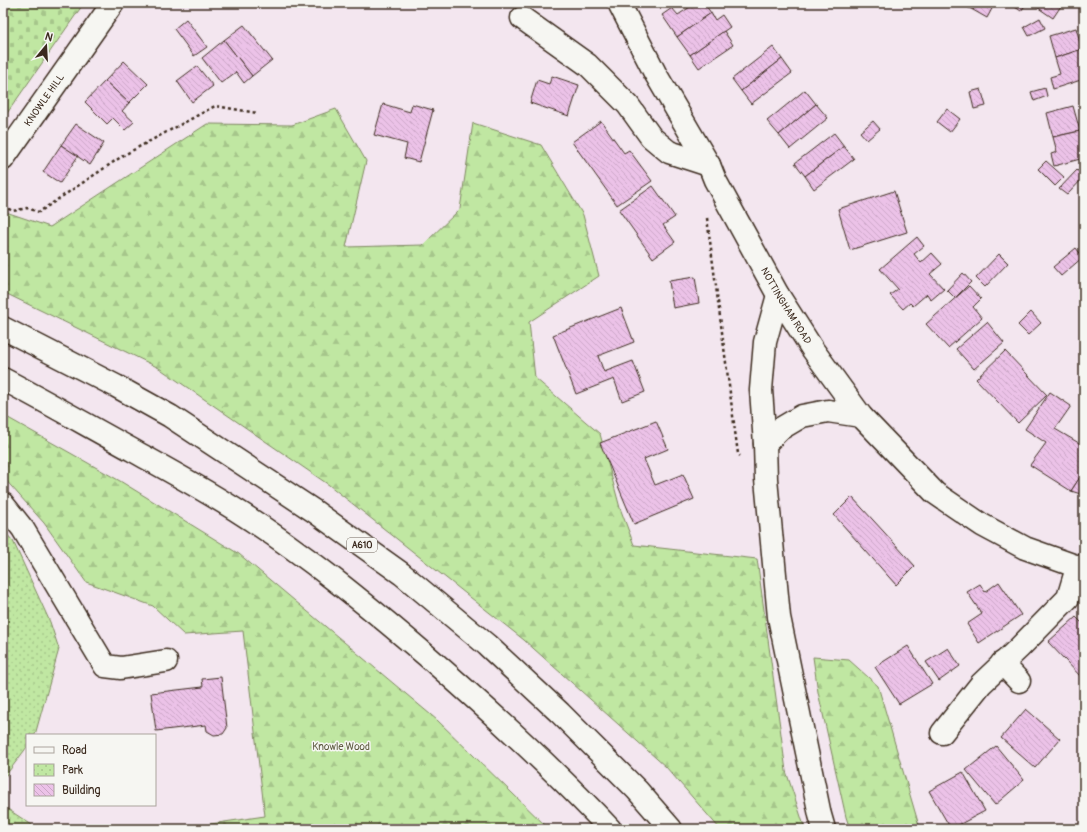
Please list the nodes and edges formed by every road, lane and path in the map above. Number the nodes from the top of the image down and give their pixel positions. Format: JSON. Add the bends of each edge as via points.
{"nodes":[{"id":1,"x":113,"y":3,"type":"edge"},
{"id":2,"x":619,"y":3,"type":"edge"},
{"id":3,"x":522,"y":18,"type":"dead end"},
{"id":4,"x":257,"y":112,"type":"dead end"},
{"id":5,"x":3,"y":159,"type":"edge"},
{"id":6,"x":709,"y":165,"type":"junction"},
{"id":7,"x":3,"y":206,"type":"edge"},
{"id":8,"x":706,"y":211,"type":"dead end"},
{"id":9,"x":778,"y":294,"type":"junction"},
{"id":10,"x":3,"y":328,"type":"edge"},
{"id":11,"x":3,"y":379,"type":"edge"},
{"id":12,"x":860,"y":416,"type":"junction"},
{"id":13,"x":765,"y":444,"type":"junction"},
{"id":14,"x":766,"y":479,"type":"junction"},
{"id":15,"x":3,"y":504,"type":"edge"},
{"id":16,"x":1081,"y":568,"type":"edge"},
{"id":17,"x":166,"y":661,"type":"dead end"},
{"id":18,"x":1002,"y":663,"type":"junction"},
{"id":19,"x":1019,"y":681,"type":"dead end"},
{"id":20,"x":942,"y":733,"type":"dead end"},
{"id":21,"x":610,"y":829,"type":"edge"},
{"id":22,"x":671,"y":829,"type":"edge"},
{"id":23,"x":824,"y":829,"type":"edge"}],
"edges":[{"from":1,"to":5,"type":"main road","name":"KNOWLE HILL"},
{"from":2,"to":6,"type":"main road","name":"NOTTINGHAM ROAD","via":[[655,73]]},
{"from":3,"to":6,"type":"main road","via":[[588,65],[628,105],[652,137],[669,152]]},
{"from":4,"to":7,"type":"path","via":[[215,106],[124,155],[39,212],[27,208],[14,211]]},
{"from":6,"to":9,"type":"main road","name":"NOTTINGHAM ROAD"},
{"from":8,"to":14,"type":"path","via":[[738,454]]},
{"from":9,"to":12,"type":"main road","name":"NOTTINGHAM ROAD","via":[[812,350]]},
{"from":9,"to":13,"type":"main road","via":[[765,342],[761,390]]},
{"from":10,"to":22,"type":"main road","number":"A610","via":[[110,382],[170,416],[314,511],[402,574],[474,634],[560,713],[637,790]]},
{"from":11,"to":21,"type":"main road","via":[[191,483],[291,547],[360,600],[460,686],[588,805]]},
{"from":12,"to":13,"type":"main road","via":[[828,411],[802,416],[780,429]]},
{"from":12,"to":16,"type":"main road","name":"NOTTINGHAM ROAD","via":[[935,493],[982,525],[1025,548]]},
{"from":13,"to":14,"type":"main road"},
{"from":14,"to":23,"type":"main road","via":[[778,617]]},
{"from":15,"to":17,"type":"main road","via":[[22,529],[105,666],[121,668]]},
{"from":16,"to":18,"type":"main road","via":[[1068,598]]},
{"from":18,"to":19,"type":"main road"},
{"from":18,"to":20,"type":"main road","via":[[981,684]]}]}
